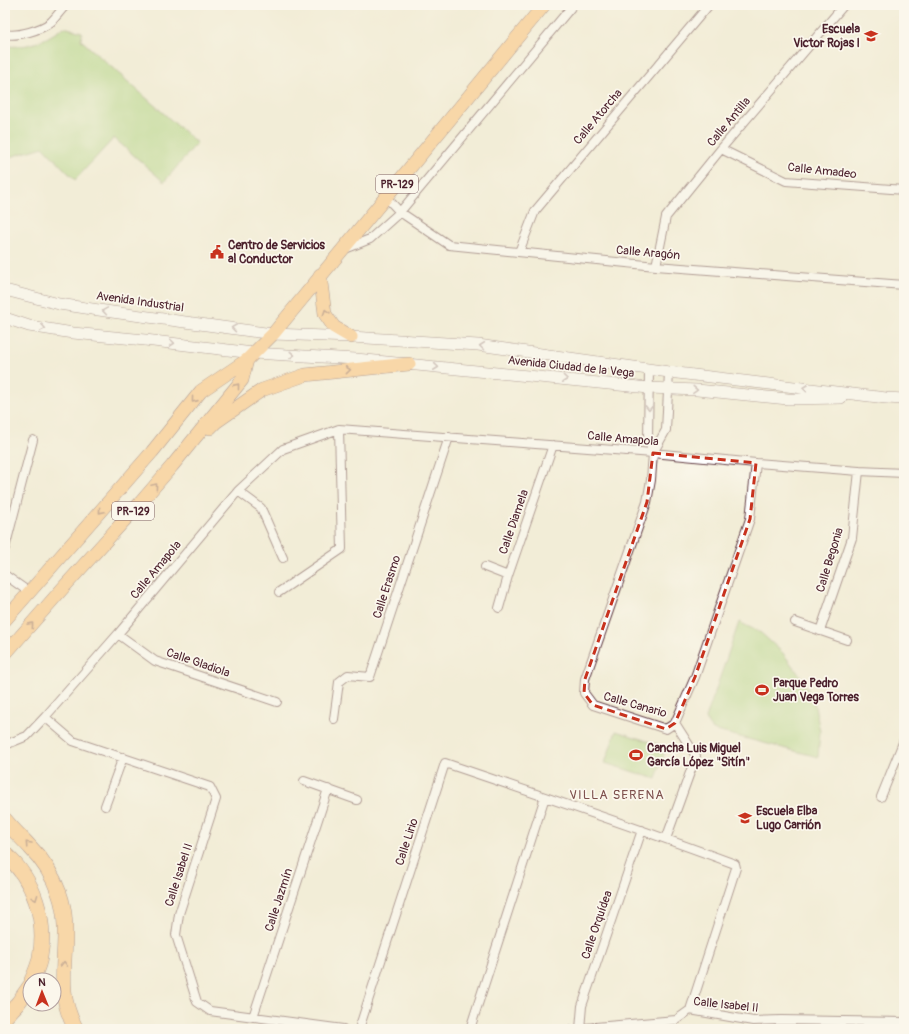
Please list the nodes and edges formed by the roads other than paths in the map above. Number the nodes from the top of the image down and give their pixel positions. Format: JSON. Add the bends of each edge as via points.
{"nodes":[{"id":1,"x":66,"y":5,"type":"edge"},
{"id":2,"x":544,"y":5,"type":"edge"},
{"id":3,"x":573,"y":5,"type":"edge"},
{"id":4,"x":709,"y":5,"type":"edge"},
{"id":5,"x":844,"y":5,"type":"edge"},
{"id":6,"x":5,"y":34,"type":"edge"},
{"id":7,"x":721,"y":149,"type":"junction"},
{"id":8,"x":904,"y":190,"type":"edge"},
{"id":9,"x":386,"y":197,"type":"junction"},
{"id":10,"x":400,"y":212,"type":"junction"},
{"id":11,"x":342,"y":250,"type":"junction"},
{"id":12,"x":518,"y":252,"type":"junction"},
{"id":13,"x":656,"y":266,"type":"junction"},
{"id":14,"x":320,"y":275,"type":"junction"},
{"id":15,"x":904,"y":285,"type":"edge"},
{"id":16,"x":5,"y":290,"type":"edge"},
{"id":17,"x":5,"y":318,"type":"edge"},
{"id":18,"x":273,"y":334,"type":"junction"},
{"id":19,"x":351,"y":337,"type":"junction"},
{"id":20,"x":250,"y":356,"type":"junction"},
{"id":21,"x":409,"y":364,"type":"junction"},
{"id":22,"x":649,"y":369,"type":"junction"},
{"id":23,"x":669,"y":372,"type":"junction"},
{"id":24,"x":649,"y":388,"type":"junction"},
{"id":25,"x":668,"y":389,"type":"junction"},
{"id":26,"x":886,"y":398,"type":"junction"},
{"id":27,"x":904,"y":399,"type":"edge"},
{"id":28,"x":339,"y":429,"type":"junction"},
{"id":29,"x":449,"y":437,"type":"junction"},
{"id":30,"x":33,"y":440,"type":"dead end"},
{"id":31,"x":553,"y":445,"type":"junction"},
{"id":32,"x":653,"y":454,"type":"junction"},
{"id":33,"x":756,"y":463,"type":"junction"},
{"id":34,"x":172,"y":466,"type":"junction"},
{"id":35,"x":859,"y":471,"type":"junction"},
{"id":36,"x":904,"y":473,"type":"edge"},
{"id":37,"x":238,"y":491,"type":"junction"},
{"id":38,"x":5,"y":548,"type":"edge"},
{"id":39,"x":283,"y":558,"type":"dead end"},
{"id":40,"x":485,"y":567,"type":"dead end"},
{"id":41,"x":5,"y":575,"type":"edge"},
{"id":42,"x":508,"y":576,"type":"junction"},
{"id":43,"x":29,"y":592,"type":"junction"},
{"id":44,"x":279,"y":592,"type":"dead end"},
{"id":45,"x":499,"y":608,"type":"dead end"},
{"id":46,"x":5,"y":620,"type":"edge"},
{"id":47,"x":795,"y":622,"type":"dead end"},
{"id":48,"x":820,"y":631,"type":"junction"},
{"id":49,"x":118,"y":634,"type":"junction"},
{"id":50,"x":847,"y":640,"type":"dead end"},
{"id":51,"x":5,"y":654,"type":"edge"},
{"id":52,"x":277,"y":702,"type":"dead end"},
{"id":53,"x":46,"y":717,"type":"junction"},
{"id":54,"x":334,"y":719,"type":"dead end"},
{"id":55,"x":675,"y":723,"type":"junction"},
{"id":56,"x":904,"y":740,"type":"edge"},
{"id":57,"x":5,"y":745,"type":"edge"},
{"id":58,"x":123,"y":757,"type":"junction"},
{"id":59,"x":304,"y":781,"type":"dead end"},
{"id":60,"x":328,"y":789,"type":"junction"},
{"id":61,"x":545,"y":797,"type":"junction"},
{"id":62,"x":881,"y":797,"type":"dead end"},
{"id":63,"x":357,"y":800,"type":"dead end"},
{"id":64,"x":105,"y":806,"type":"dead end"},
{"id":65,"x":5,"y":820,"type":"edge"},
{"id":66,"x":642,"y":830,"type":"junction"},
{"id":67,"x":666,"y":839,"type":"junction"},
{"id":68,"x":5,"y":854,"type":"edge"},
{"id":69,"x":35,"y":972,"type":"edge"},
{"id":70,"x":22,"y":997,"type":"edge"},
{"id":71,"x":690,"y":1010,"type":"junction"},
{"id":72,"x":5,"y":1017,"type":"edge"},
{"id":73,"x":253,"y":1018,"type":"junction"},
{"id":74,"x":904,"y":1022,"type":"edge"},
{"id":75,"x":76,"y":1029,"type":"edge"},
{"id":76,"x":342,"y":1029,"type":"edge"},
{"id":77,"x":359,"y":1029,"type":"edge"},
{"id":78,"x":470,"y":1029,"type":"edge"},
{"id":79,"x":573,"y":1029,"type":"edge"},
{"id":80,"x":580,"y":1029,"type":"edge"}],
"edges":[{"from":1,"to":6,"type":"street","via":[[50,22],[36,30]]},
{"from":2,"to":9,"type":"main road","number":"PR-129"},
{"from":3,"to":10,"type":"street"},
{"from":4,"to":12,"type":"street","name":"Calle Atorcha","via":[[535,210]]},
{"from":5,"to":7,"type":"street","name":"Calle Antilla"},
{"from":7,"to":8,"type":"street","name":"Calle Amadeo","via":[[786,181]]},
{"from":7,"to":13,"type":"street","name":"Calle Antilla","via":[[666,217]]},
{"from":9,"to":10,"type":"street","name":"Calle Aragón"},
{"from":9,"to":11,"type":"main road","number":"PR-129"},
{"from":10,"to":11,"type":"street","via":[[370,239]]},
{"from":10,"to":12,"type":"street","name":"Calle Aragón","via":[[449,245]]},
{"from":11,"to":14,"type":"main road","number":"PR-129"},
{"from":12,"to":13,"type":"street","name":"Calle Aragón"},
{"from":13,"to":15,"type":"street","name":"Calle Aragón"},
{"from":14,"to":18,"type":"main road","number":"PR-129"},
{"from":19,"to":14,"type":"main road","one_way":true,"via":[[334,327],[325,314]]},
{"from":18,"to":16,"type":"street","name":"Avenida Industrial","one_way":true,"via":[[59,304]]},
{"from":17,"to":20,"type":"street","one_way":true,"via":[[29,326],[73,333],[145,340]]},
{"from":18,"to":19,"type":"street","name":"Avenida Ciudad de la Vega"},
{"from":18,"to":20,"type":"main road","number":"PR-129"},
{"from":22,"to":19,"type":"street","name":"Avenida Ciudad de la Vega","one_way":true,"via":[[478,345]]},
{"from":20,"to":21,"type":"street","name":"Avenida Ciudad de la Vega","one_way":true,"via":[[356,359]]},
{"from":34,"to":20,"type":"main road","number":"PR-129","one_way":true,"via":[[242,380]]},
{"from":20,"to":43,"type":"main road","number":"PR-129","one_way":true,"via":[[201,391],[152,452]]},
{"from":21,"to":24,"type":"street","name":"Avenida Ciudad de la Vega","one_way":true},
{"from":34,"to":21,"type":"main road","one_way":true,"via":[[216,422],[262,390],[305,375]]},
{"from":22,"to":23,"type":"street","name":"Avenida Ciudad de la Vega"},
{"from":22,"to":24,"type":"street","name":"Calle Canario"},
{"from":23,"to":25,"type":"street"},
{"from":26,"to":23,"type":"street","name":"Avenida Ciudad de la Vega","one_way":true},
{"from":24,"to":25,"type":"street","name":"Avenida Ciudad de la Vega"},
{"from":24,"to":32,"type":"street","name":"Calle Canario","one_way":true,"via":[[648,440]]},
{"from":25,"to":26,"type":"street","name":"Avenida Ciudad de la Vega","one_way":true,"via":[[788,399]]},
{"from":25,"to":32,"type":"street","via":[[666,430]]},
{"from":26,"to":27,"type":"street","name":"Avenida Ciudad de la Vega"},
{"from":28,"to":29,"type":"street","name":"Calle Amapola"},
{"from":28,"to":37,"type":"street","name":"Calle Amapola","via":[[283,450]]},
{"from":28,"to":44,"type":"street","via":[[342,549]]},
{"from":29,"to":31,"type":"street","name":"Calle Amapola"},
{"from":29,"to":54,"type":"street","name":"Calle Erasmo","via":[[370,677],[348,675],[339,682]]},
{"from":30,"to":38,"type":"street"},
{"from":31,"to":32,"type":"street","name":"Calle Amapola"},
{"from":31,"to":42,"type":"street","name":"Calle Diamela"},
{"from":32,"to":33,"type":"street","name":"Calle Amapola"},
{"from":32,"to":55,"type":"street","name":"Calle Canario","via":[[647,502],[585,679],[584,692],[592,705],[666,729]]},
{"from":33,"to":35,"type":"street","name":"Calle Amapola"},
{"from":33,"to":55,"type":"street","name":"Calle Canario","via":[[750,519],[695,677]]},
{"from":51,"to":34,"type":"main road","number":"PR-129","one_way":true},
{"from":35,"to":36,"type":"street","name":"Calle Amapola"},
{"from":35,"to":48,"type":"street","name":"Calle Begonia","via":[[852,538]]},
{"from":37,"to":39,"type":"street","via":[[261,508]]},
{"from":37,"to":49,"type":"street","name":"Calle Amapola"},
{"from":40,"to":42,"type":"street"},
{"from":41,"to":43,"type":"street"},
{"from":42,"to":45,"type":"street","name":"Calle Diamela"},
{"from":43,"to":46,"type":"main road","number":"PR-129"},
{"from":47,"to":48,"type":"street"},
{"from":48,"to":50,"type":"street"},
{"from":49,"to":52,"type":"street","name":"Calle Gladiola","via":[[156,661]]},
{"from":49,"to":53,"type":"street","name":"Calle Amapola"},
{"from":53,"to":57,"type":"street","name":"Calle Amapola","via":[[27,736]]},
{"from":53,"to":58,"type":"street","name":"Calle Isabel II","via":[[74,741]]},
{"from":55,"to":67,"type":"street","via":[[696,756]]},
{"from":56,"to":62,"type":"street"},
{"from":58,"to":64,"type":"street"},
{"from":58,"to":73,"type":"street","name":"Calle Isabel II","via":[[210,787],[216,799],[178,914],[176,935],[197,1002],[210,1011]]},
{"from":59,"to":60,"type":"street"},
{"from":60,"to":63,"type":"street"},
{"from":60,"to":73,"type":"street","name":"Calle Jazmín"},
{"from":61,"to":66,"type":"street","name":"Calle Lirio"},
{"from":61,"to":77,"type":"street","name":"Calle Lirio","via":[[445,763]]},
{"from":61,"to":78,"type":"street"},
{"from":75,"to":65,"type":"highway","one_way":true,"via":[[69,1014],[64,992],[65,936],[60,895],[41,859]]},
{"from":66,"to":67,"type":"street","name":"Calle Lirio"},
{"from":66,"to":80,"type":"street","name":"Calle Orquídea","via":[[582,1006]]},
{"from":67,"to":71,"type":"street","name":"Calle Lirio","via":[[735,864],[736,868]]},
{"from":68,"to":69,"type":"highway","one_way":true,"via":[[27,881],[40,912],[42,944]]},
{"from":70,"to":72,"type":"highway"},
{"from":71,"to":74,"type":"street","name":"Calle Isabel II","via":[[753,1021]]},
{"from":71,"to":80,"type":"street","name":"Calle Isabel II","via":[[676,1020]]},
{"from":73,"to":76,"type":"street","name":"Calle Isabel II"},
{"from":79,"to":80,"type":"street","name":"Calle Isabel II"}]}
